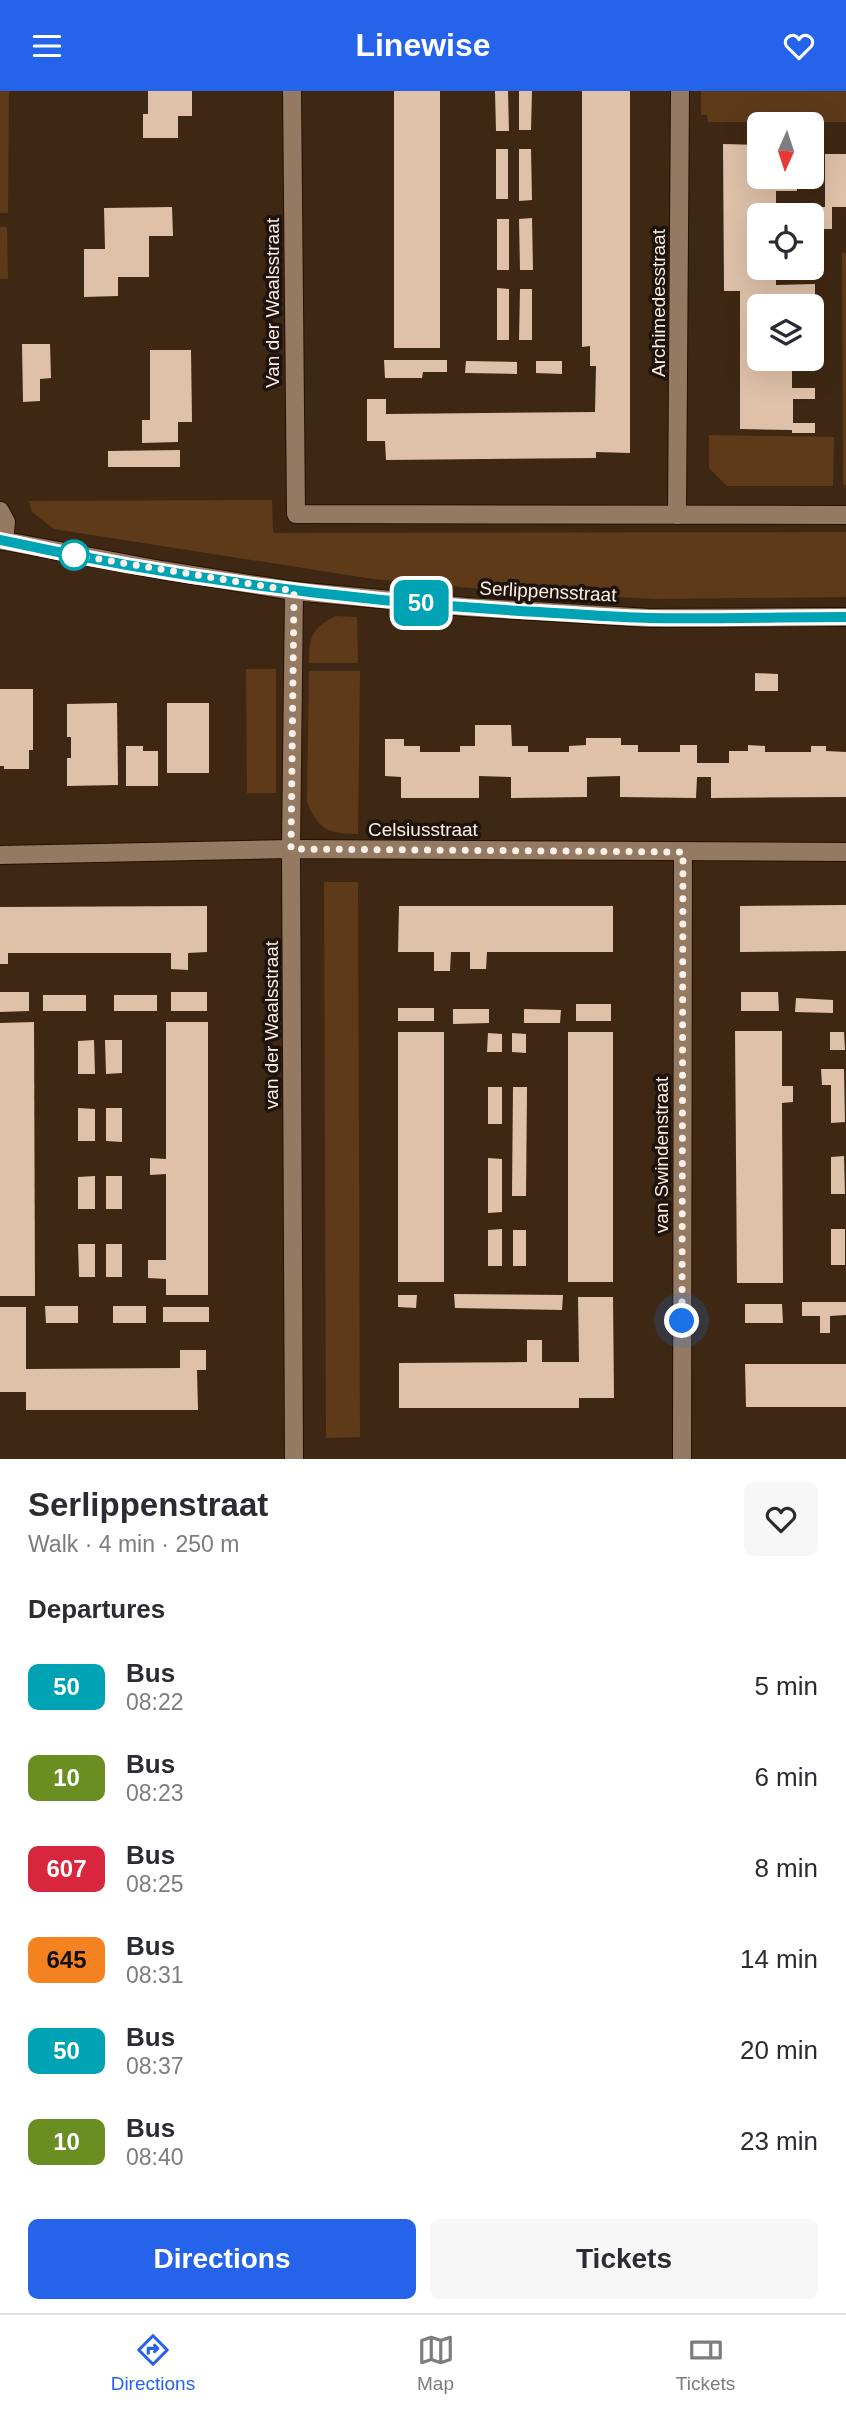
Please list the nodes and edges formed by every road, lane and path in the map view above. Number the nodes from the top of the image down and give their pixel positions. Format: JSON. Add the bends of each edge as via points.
{"nodes":[{"id":1,"x":292,"y":91,"type":"edge"},
{"id":2,"x":680,"y":91,"type":"edge"},
{"id":3,"x":0,"y":512,"type":"edge"},
{"id":4,"x":677,"y":515,"type":"junction"},
{"id":5,"x":846,"y":515,"type":"edge"},
{"id":6,"x":2,"y":540,"type":"edge"},
{"id":7,"x":294,"y":591,"type":"junction"},
{"id":8,"x":846,"y":617,"type":"edge"},
{"id":9,"x":291,"y":849,"type":"junction"},
{"id":10,"x":683,"y":852,"type":"junction"},
{"id":11,"x":846,"y":852,"type":"edge"},
{"id":12,"x":0,"y":855,"type":"edge"},
{"id":13,"x":294,"y":1459,"type":"edge"},
{"id":14,"x":682,"y":1459,"type":"edge"}],
"edges":[{"from":1,"to":4,"type":"street","name":"Van der Waalsstraat","via":[[296,515]]},
{"from":2,"to":4,"type":"street","name":"Archimedesstraat"},
{"from":3,"to":6,"type":"street","via":[[6,522]]},
{"from":4,"to":5,"type":"street"},
{"from":6,"to":7,"type":"street","name":"Serlippensstraat"},
{"from":7,"to":8,"type":"street","name":"Serlippensstraat","via":[[649,618]]},
{"from":7,"to":9,"type":"street","name":"van der Waalsstraat"},
{"from":9,"to":10,"type":"street","name":"Celsiusstraat"},
{"from":9,"to":12,"type":"street","name":"Celsiusstraat"},
{"from":9,"to":13,"type":"street","name":"van der Waalsstraat"},
{"from":10,"to":11,"type":"street","name":"Celsiusstraat"},
{"from":10,"to":14,"type":"street","name":"van Swindenstraat"}]}
